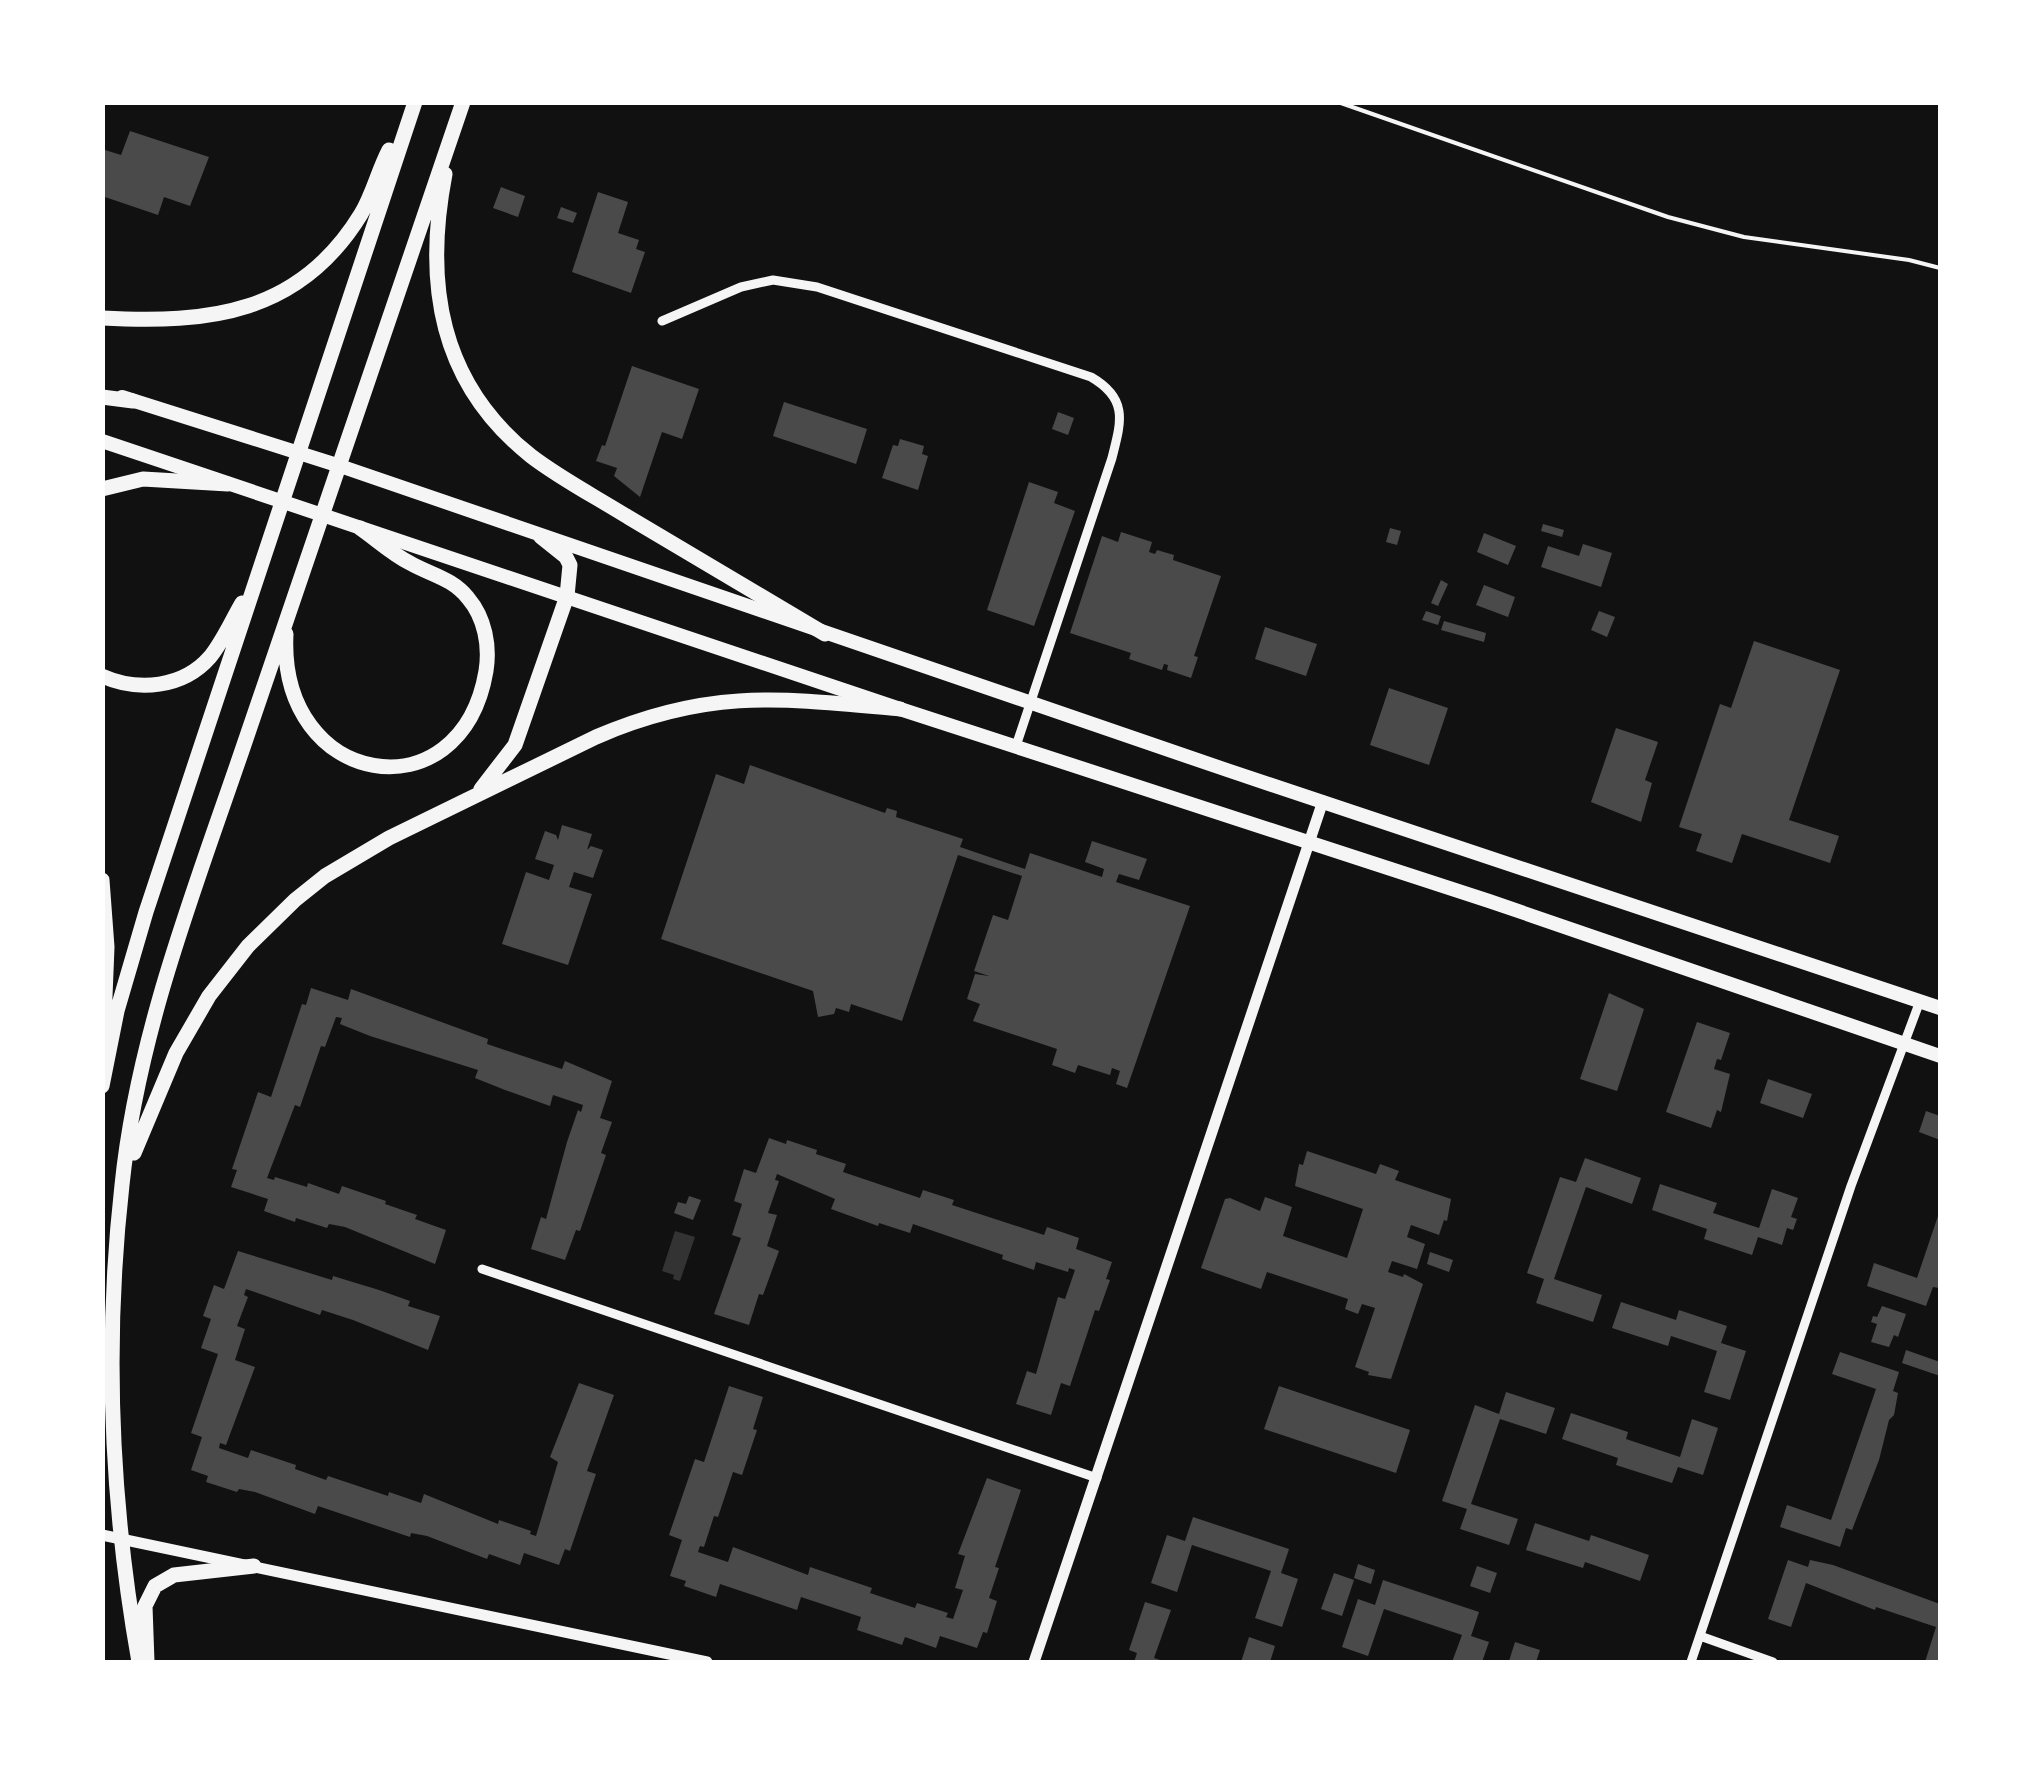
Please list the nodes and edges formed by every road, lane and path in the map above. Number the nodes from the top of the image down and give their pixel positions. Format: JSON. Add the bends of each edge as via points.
{"nodes":[{"id":1,"x":415,"y":102,"type":"edge"},
{"id":2,"x":463,"y":102,"type":"edge"},
{"id":3,"x":1338,"y":102,"type":"edge"},
{"id":4,"x":388,"y":162,"type":"junction"},
{"id":5,"x":440,"y":178,"type":"junction"},
{"id":6,"x":1940,"y":268,"type":"edge"},
{"id":7,"x":102,"y":318,"type":"edge"},
{"id":8,"x":662,"y":321,"type":"dead end"},
{"id":9,"x":102,"y":394,"type":"edge"},
{"id":10,"x":133,"y":400,"type":"joint"},
{"id":11,"x":102,"y":441,"type":"edge"},
{"id":12,"x":228,"y":484,"type":"junction"},
{"id":13,"x":102,"y":490,"type":"edge"},
{"id":14,"x":360,"y":528,"type":"junction"},
{"id":15,"x":542,"y":537,"type":"junction"},
{"id":16,"x":258,"y":573,"type":"junction"},
{"id":17,"x":567,"y":596,"type":"junction"},
{"id":18,"x":287,"y":616,"type":"junction"},
{"id":19,"x":824,"y":634,"type":"junction"},
{"id":20,"x":102,"y":676,"type":"edge"},
{"id":21,"x":1029,"y":702,"type":"junction"},
{"id":22,"x":900,"y":708,"type":"junction"},
{"id":23,"x":1016,"y":746,"type":"junction"},
{"id":24,"x":475,"y":796,"type":"junction"},
{"id":25,"x":1323,"y":801,"type":"junction"},
{"id":26,"x":1310,"y":842,"type":"junction"},
{"id":27,"x":102,"y":880,"type":"edge"},
{"id":28,"x":1920,"y":1001,"type":"junction"},
{"id":29,"x":1940,"y":1008,"type":"edge"},
{"id":30,"x":1903,"y":1043,"type":"junction"},
{"id":31,"x":1940,"y":1056,"type":"edge"},
{"id":32,"x":102,"y":1085,"type":"edge"},
{"id":33,"x":122,"y":1185,"type":"junction"},
{"id":34,"x":482,"y":1269,"type":"dead end"},
{"id":35,"x":1097,"y":1478,"type":"junction"},
{"id":36,"x":102,"y":1536,"type":"edge"},
{"id":37,"x":120,"y":1539,"type":"junction"},
{"id":38,"x":254,"y":1566,"type":"junction"},
{"id":39,"x":1700,"y":1636,"type":"junction"},
{"id":40,"x":139,"y":1662,"type":"edge"},
{"id":41,"x":147,"y":1662,"type":"edge"},
{"id":42,"x":707,"y":1662,"type":"edge"},
{"id":43,"x":1034,"y":1662,"type":"edge"},
{"id":44,"x":1690,"y":1662,"type":"edge"},
{"id":45,"x":1774,"y":1662,"type":"edge"}],
"edges":[{"from":1,"to":4,"type":"highway"},
{"from":2,"to":5,"type":"highway"},
{"from":3,"to":6,"type":"path","via":[[1668,218]]},
{"from":4,"to":7,"type":"highway","via":[[340,242],[284,289],[199,318]]},
{"from":4,"to":16,"type":"highway"},
{"from":5,"to":18,"type":"highway"},
{"from":5,"to":19,"type":"highway","via":[[438,303],[459,366],[484,409],[552,471]]},
{"from":8,"to":21,"type":"street","via":[[773,280],[818,287],[1104,384],[1121,422]]},
{"from":9,"to":10,"type":"highway"},
{"from":10,"to":15,"type":"main road"},
{"from":11,"to":12,"type":"main road"},
{"from":12,"to":13,"type":"highway","via":[[143,479]]},
{"from":12,"to":14,"type":"main road"},
{"from":14,"to":17,"type":"main road"},
{"from":14,"to":18,"type":"highway","via":[[411,564],[447,579],[475,608],[487,662],[463,726],[434,754],[394,767],[360,764],[333,750],[304,720],[292,691]]},
{"from":15,"to":17,"type":"highway","via":[[570,564]]},
{"from":15,"to":19,"type":"main road"},
{"from":16,"to":20,"type":"highway","via":[[215,650],[190,672],[155,686]]},
{"from":16,"to":32,"type":"highway","via":[[136,944]]},
{"from":17,"to":22,"type":"main road"},
{"from":17,"to":24,"type":"highway","via":[[515,745]]},
{"from":18,"to":33,"type":"highway","via":[[156,1008]]},
{"from":19,"to":21,"type":"main road"},
{"from":21,"to":23,"type":"street"},
{"from":21,"to":25,"type":"main road"},
{"from":22,"to":23,"type":"main road"},
{"from":22,"to":24,"type":"highway","via":[[753,698],[675,708],[596,737]]},
{"from":23,"to":26,"type":"main road"},
{"from":24,"to":33,"type":"highway","via":[[325,876],[248,946],[190,1027]]},
{"from":25,"to":26,"type":"street"},
{"from":25,"to":28,"type":"main road"},
{"from":26,"to":30,"type":"main road"},
{"from":26,"to":35,"type":"street"},
{"from":27,"to":32,"type":"highway"},
{"from":28,"to":29,"type":"main road"},
{"from":28,"to":30,"type":"street"},
{"from":30,"to":31,"type":"main road"},
{"from":30,"to":39,"type":"street"},
{"from":33,"to":37,"type":"highway","via":[[112,1397]]},
{"from":34,"to":35,"type":"street"},
{"from":35,"to":43,"type":"street"},
{"from":36,"to":37,"type":"street"},
{"from":37,"to":38,"type":"street"},
{"from":37,"to":40,"type":"highway"},
{"from":38,"to":41,"type":"highway","via":[[174,1575],[155,1586],[146,1606]]},
{"from":38,"to":42,"type":"street"},
{"from":39,"to":44,"type":"street"},
{"from":39,"to":45,"type":"street"}]}
